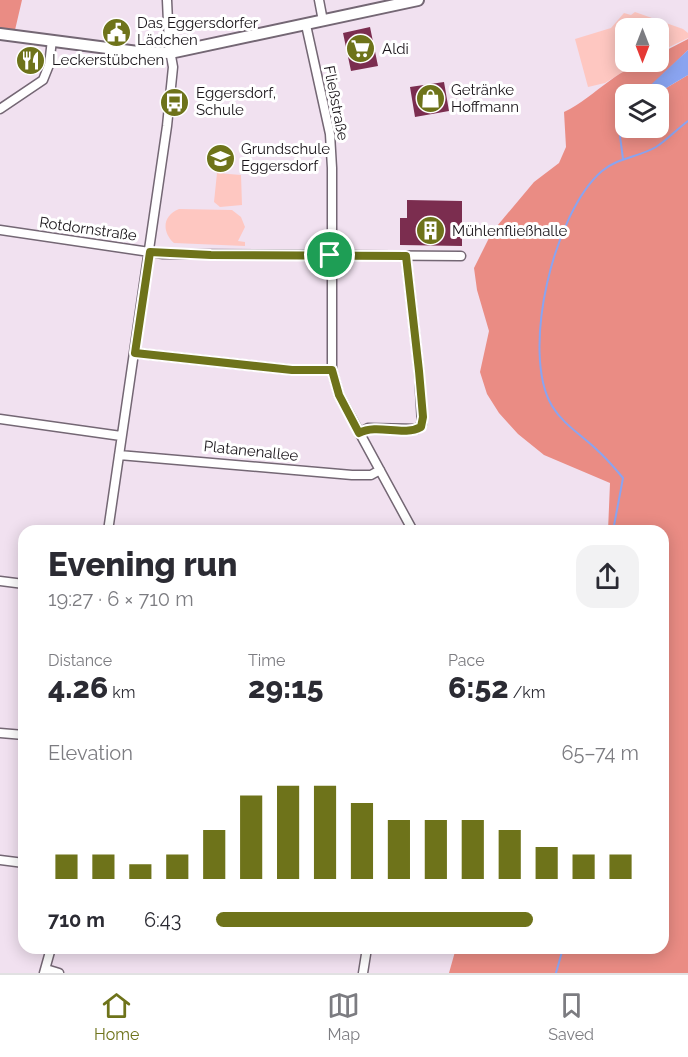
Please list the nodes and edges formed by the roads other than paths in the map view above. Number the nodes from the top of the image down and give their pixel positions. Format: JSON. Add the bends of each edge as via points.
{"nodes":[{"id":1,"x":167,"y":0,"type":"edge"},
{"id":2,"x":319,"y":0,"type":"edge"},
{"id":3,"x":418,"y":0,"type":"edge"},
{"id":4,"x":323,"y":21,"type":"junction"},
{"id":5,"x":306,"y":25,"type":"junction"},
{"id":6,"x":0,"y":34,"type":"edge"},
{"id":7,"x":52,"y":40,"type":"junction"},
{"id":8,"x":170,"y":53,"type":"junction"},
{"id":9,"x":0,"y":109,"type":"edge"},
{"id":10,"x":0,"y":230,"type":"edge"},
{"id":11,"x":150,"y":252,"type":"junction"},
{"id":12,"x":330,"y":255,"type":"junction"},
{"id":13,"x":406,"y":256,"type":"junction"},
{"id":14,"x":461,"y":256,"type":"dead end"},
{"id":15,"x":135,"y":353,"type":"junction"},
{"id":16,"x":332,"y":370,"type":"junction"},
{"id":17,"x":0,"y":419,"type":"edge"},
{"id":18,"x":359,"y":433,"type":"junction"},
{"id":19,"x":122,"y":436,"type":"junction"},
{"id":20,"x":119,"y":454,"type":"junction"},
{"id":21,"x":380,"y":470,"type":"junction"},
{"id":22,"x":109,"y":525,"type":"edge"},
{"id":23,"x":410,"y":525,"type":"edge"},
{"id":24,"x":0,"y":581,"type":"edge"},
{"id":25,"x":18,"y":583,"type":"edge"},
{"id":26,"x":0,"y":733,"type":"edge"},
{"id":27,"x":18,"y":734,"type":"edge"},
{"id":28,"x":0,"y":860,"type":"edge"},
{"id":29,"x":18,"y":862,"type":"edge"},
{"id":30,"x":49,"y":954,"type":"edge"},
{"id":31,"x":366,"y":954,"type":"edge"},
{"id":32,"x":45,"y":971,"type":"edge"},
{"id":33,"x":59,"y":973,"type":"edge"},
{"id":34,"x":363,"y":973,"type":"edge"}],
"edges":[{"from":1,"to":8,"type":"street"},
{"from":2,"to":4,"type":"street"},
{"from":3,"to":4,"type":"street"},
{"from":4,"to":5,"type":"street"},
{"from":5,"to":8,"type":"street"},
{"from":5,"to":12,"type":"street","name":"Fließstraße","via":[[330,134]]},
{"from":6,"to":7,"type":"street"},
{"from":7,"to":8,"type":"street"},
{"from":7,"to":9,"type":"street","via":[[44,80]]},
{"from":8,"to":11,"type":"street","via":[[172,79]]},
{"from":10,"to":11,"type":"street","name":"Rotdornstraße"},
{"from":11,"to":12,"type":"street","name":"Rotdornstraße"},
{"from":11,"to":15,"type":"street"},
{"from":12,"to":13,"type":"street","name":"Rotdornstraße"},
{"from":12,"to":16,"type":"street","name":"Fließstraße"},
{"from":13,"to":14,"type":"street","name":"Rotdornstraße"},
{"from":13,"to":18,"type":"street","via":[[422,424],[417,429],[368,428]]},
{"from":15,"to":16,"type":"street","via":[[292,370]]},
{"from":15,"to":19,"type":"street"},
{"from":16,"to":18,"type":"street","name":"Fließstraße","via":[[339,395]]},
{"from":17,"to":19,"type":"street"},
{"from":18,"to":21,"type":"street","name":"Fließstraße"},
{"from":19,"to":20,"type":"street"},
{"from":20,"to":21,"type":"street","name":"Platanenallee","via":[[352,475],[372,475]]},
{"from":20,"to":22,"type":"street"},
{"from":21,"to":23,"type":"street","name":"Fließstraße"},
{"from":24,"to":25,"type":"street"},
{"from":26,"to":27,"type":"street"},
{"from":28,"to":29,"type":"street"},
{"from":30,"to":32,"type":"street"},
{"from":31,"to":34,"type":"street"},
{"from":32,"to":33,"type":"street"}]}
